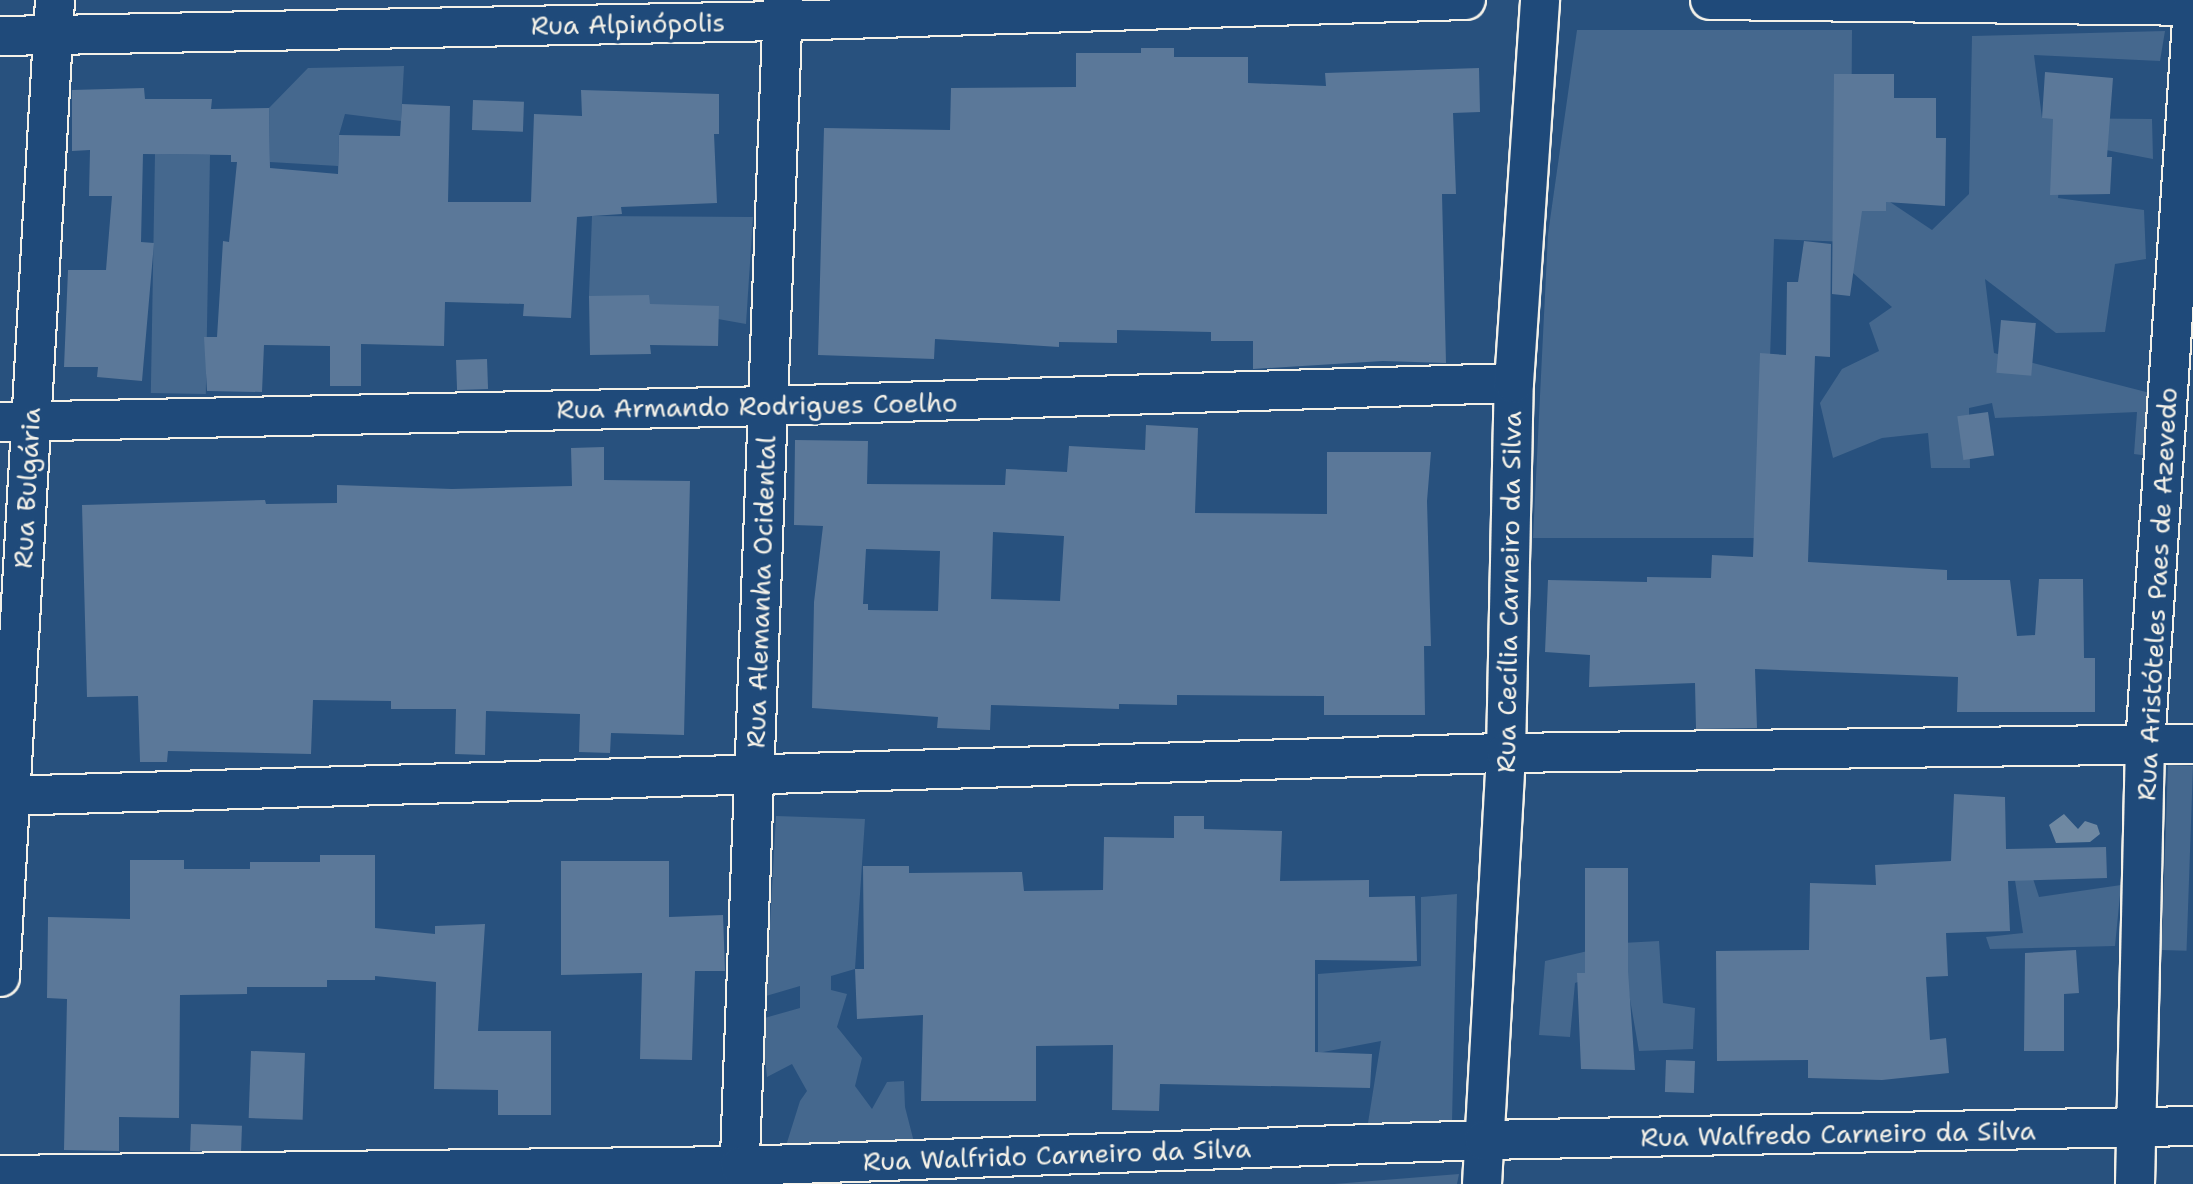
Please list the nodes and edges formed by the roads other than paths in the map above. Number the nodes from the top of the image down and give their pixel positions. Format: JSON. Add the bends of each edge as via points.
{"nodes":[{"id":1,"x":1466,"y":0,"type":"edge"},
{"id":2,"x":1540,"y":0,"type":"edge"},
{"id":3,"x":1710,"y":0,"type":"edge"},
{"id":4,"x":2193,"y":6,"type":"edge"},
{"id":5,"x":782,"y":10,"type":"edge"},
{"id":6,"x":55,"y":18,"type":"edge"},
{"id":7,"x":0,"y":36,"type":"edge"},
{"id":8,"x":1514,"y":383,"type":"junction"},
{"id":9,"x":768,"y":407,"type":"junction"},
{"id":10,"x":15,"y":422,"type":"edge"},
{"id":11,"x":2193,"y":744,"type":"edge"},
{"id":12,"x":2145,"y":746,"type":"junction"},
{"id":13,"x":1506,"y":753,"type":"junction"},
{"id":14,"x":754,"y":771,"type":"junction"},
{"id":15,"x":5,"y":796,"type":"edge"},
{"id":16,"x":0,"y":976,"type":"edge"},
{"id":17,"x":2193,"y":1126,"type":"edge"},
{"id":18,"x":2137,"y":1128,"type":"junction"},
{"id":19,"x":1484,"y":1140,"type":"junction"},
{"id":20,"x":0,"y":1175,"type":"edge"},
{"id":21,"x":740,"y":1175,"type":"edge"},
{"id":22,"x":1482,"y":1184,"type":"edge"},
{"id":23,"x":2135,"y":1184,"type":"edge"}],
"edges":[{"from":1,"to":5,"type":"street","name":"Rua Alpinópolis"},
{"from":2,"to":8,"type":"street","name":"Rua Cecília Carneiro da Silva"},
{"from":3,"to":4,"type":"street"},
{"from":4,"to":12,"type":"street","name":"Rua Aristóteles Paes de Azevedo"},
{"from":5,"to":6,"type":"street","name":"Rua Alpinópolis"},
{"from":5,"to":9,"type":"street","name":"Rua Alemanha Ocidental"},
{"from":6,"to":7,"type":"street","name":"Rua Alpinópolis"},
{"from":6,"to":10,"type":"street","name":"Rua Bulgária"},
{"from":8,"to":9,"type":"street","name":"Rua Armando Rodrigues Coelho"},
{"from":8,"to":13,"type":"street","name":"Rua Cecília Carneiro da Silva"},
{"from":9,"to":10,"type":"street","name":"Rua Armando Rodrigues Coelho"},
{"from":9,"to":14,"type":"street","name":"Rua Alemanha Ocidental"},
{"from":10,"to":15,"type":"street","name":"Rua Bulgária"},
{"from":11,"to":12,"type":"street"},
{"from":12,"to":13,"type":"street"},
{"from":12,"to":18,"type":"street","name":"Rua Aristóteles Paes de Azevedo"},
{"from":13,"to":14,"type":"street"},
{"from":13,"to":19,"type":"street","name":"Rua Cecília Carneiro da Silva"},
{"from":14,"to":15,"type":"street"},
{"from":14,"to":21,"type":"street","name":"Rua Alemanha Ocidental"},
{"from":15,"to":16,"type":"street","name":"Rua Bulgária"},
{"from":17,"to":18,"type":"street","name":"Rua Walfredo Carneiro da Silva"},
{"from":18,"to":19,"type":"street","name":"Rua Walfredo Carneiro da Silva"},
{"from":18,"to":23,"type":"street","name":"Rua Aristóteles Paes de Azevedo"},
{"from":19,"to":21,"type":"street","name":"Rua Walfrido Carneiro da Silva"},
{"from":19,"to":22,"type":"street","name":"Rua Cecília Carneiro da Silva"},
{"from":20,"to":21,"type":"street","name":"Rua Walfrido Carneiro da Silva"}]}
